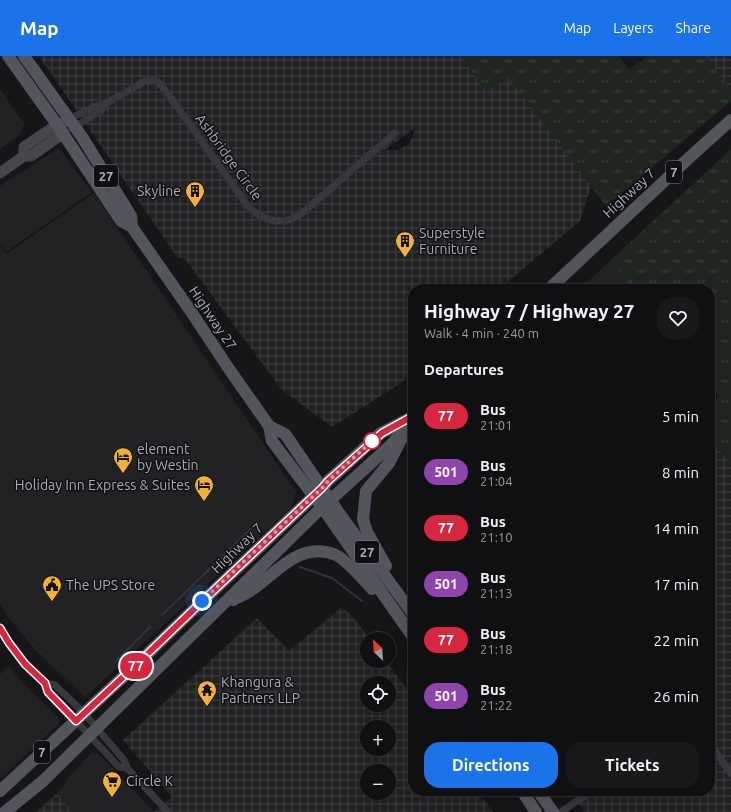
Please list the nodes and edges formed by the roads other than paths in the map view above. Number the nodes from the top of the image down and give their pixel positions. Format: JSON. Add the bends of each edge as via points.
{"nodes":[{"id":1,"x":8,"y":56,"type":"edge"},
{"id":2,"x":24,"y":56,"type":"edge"},
{"id":3,"x":731,"y":120,"type":"edge"},
{"id":4,"x":72,"y":123,"type":"junction"},
{"id":5,"x":61,"y":130,"type":"junction"},
{"id":6,"x":395,"y":133,"type":"dead end"},
{"id":7,"x":0,"y":173,"type":"edge"},
{"id":8,"x":132,"y":227,"type":"junction"},
{"id":9,"x":554,"y":284,"type":"edge"},
{"id":10,"x":408,"y":420,"type":"edge"},
{"id":11,"x":408,"y":423,"type":"edge"},
{"id":12,"x":408,"y":427,"type":"edge"},
{"id":13,"x":318,"y":492,"type":"junction"},
{"id":14,"x":326,"y":504,"type":"junction"},
{"id":15,"x":405,"y":603,"type":"junction"},
{"id":16,"x":221,"y":606,"type":"junction"},
{"id":17,"x":408,"y":607,"type":"edge"},
{"id":18,"x":395,"y":611,"type":"junction"},
{"id":19,"x":0,"y":628,"type":"edge"},
{"id":20,"x":408,"y":630,"type":"edge"},
{"id":21,"x":45,"y":683,"type":"junction"},
{"id":22,"x":80,"y":717,"type":"junction"},
{"id":23,"x":93,"y":732,"type":"junction"},
{"id":24,"x":715,"y":750,"type":"edge"},
{"id":25,"x":127,"y":768,"type":"junction"},
{"id":26,"x":731,"y":774,"type":"edge"},
{"id":27,"x":0,"y":791,"type":"edge"},
{"id":28,"x":525,"y":796,"type":"edge"},
{"id":29,"x":542,"y":796,"type":"edge"},
{"id":30,"x":585,"y":796,"type":"edge"},
{"id":31,"x":5,"y":812,"type":"edge"},
{"id":32,"x":168,"y":812,"type":"edge"},
{"id":33,"x":536,"y":812,"type":"edge"},
{"id":34,"x":553,"y":812,"type":"edge"},
{"id":35,"x":561,"y":812,"type":"edge"}],
"edges":[{"from":1,"to":5,"type":"main road","name":"Highway 27","number":"27"},
{"from":2,"to":4,"type":"main road","name":"Highway 27","number":"27"},
{"from":3,"to":9,"type":"main road","name":"Highway 7","number":"7"},
{"from":4,"to":5,"type":"street"},
{"from":4,"to":6,"type":"street","name":"Ashbridge Circle","via":[[101,111],[105,104],[145,81],[154,80],[166,91],[247,205],[256,214],[275,221],[291,219],[302,212]]},
{"from":4,"to":8,"type":"main road","name":"Highway 27","number":"27","via":[[131,216]]},
{"from":5,"to":7,"type":"street","via":[[49,130],[24,147],[24,156]]},
{"from":5,"to":8,"type":"main road","name":"Highway 27","number":"27","via":[[122,221]]},
{"from":8,"to":13,"type":"main road","name":"Highway 27","number":"27","via":[[269,426],[272,441]]},
{"from":10,"to":13,"type":"main road","name":"Highway 7","number":"7","via":[[382,433]]},
{"from":11,"to":14,"type":"main road","number":"7","via":[[392,444]]},
{"from":12,"to":15,"type":"main road","via":[[389,464],[366,491],[363,519],[367,532]]},
{"from":13,"to":14,"type":"main road","name":"Highway 27","number":"27"},
{"from":13,"to":22,"type":"main road","name":"Highway 7","number":"7"},
{"from":14,"to":15,"type":"main road","name":"Highway 27","number":"27"},
{"from":14,"to":16,"type":"main road","number":"7"},
{"from":14,"to":18,"type":"main road","name":"Highway 27","number":"27"},
{"from":15,"to":17,"type":"main road","name":"Highway 27","number":"27"},
{"from":16,"to":18,"type":"main road","via":[[249,592],[299,555],[324,552],[337,556],[349,565]]},
{"from":16,"to":23,"type":"main road","number":"7"},
{"from":18,"to":20,"type":"main road","name":"Highway 27","number":"27"},
{"from":19,"to":21,"type":"street","via":[[25,664]]},
{"from":21,"to":22,"type":"street","via":[[48,692]]},
{"from":21,"to":22,"type":"street","via":[[55,685]]},
{"from":22,"to":23,"type":"street"},
{"from":22,"to":23,"type":"street"},
{"from":22,"to":27,"type":"main road","name":"Highway 7","number":"7"},
{"from":23,"to":25,"type":"street","via":[[124,760]]},
{"from":23,"to":25,"type":"street","via":[[119,767]]},
{"from":23,"to":31,"type":"main road","number":"7","via":[[43,781]]},
{"from":24,"to":26,"type":"street"},
{"from":25,"to":32,"type":"street"},
{"from":28,"to":33,"type":"main road"},
{"from":29,"to":34,"type":"main road"},
{"from":30,"to":35,"type":"street"}]}
